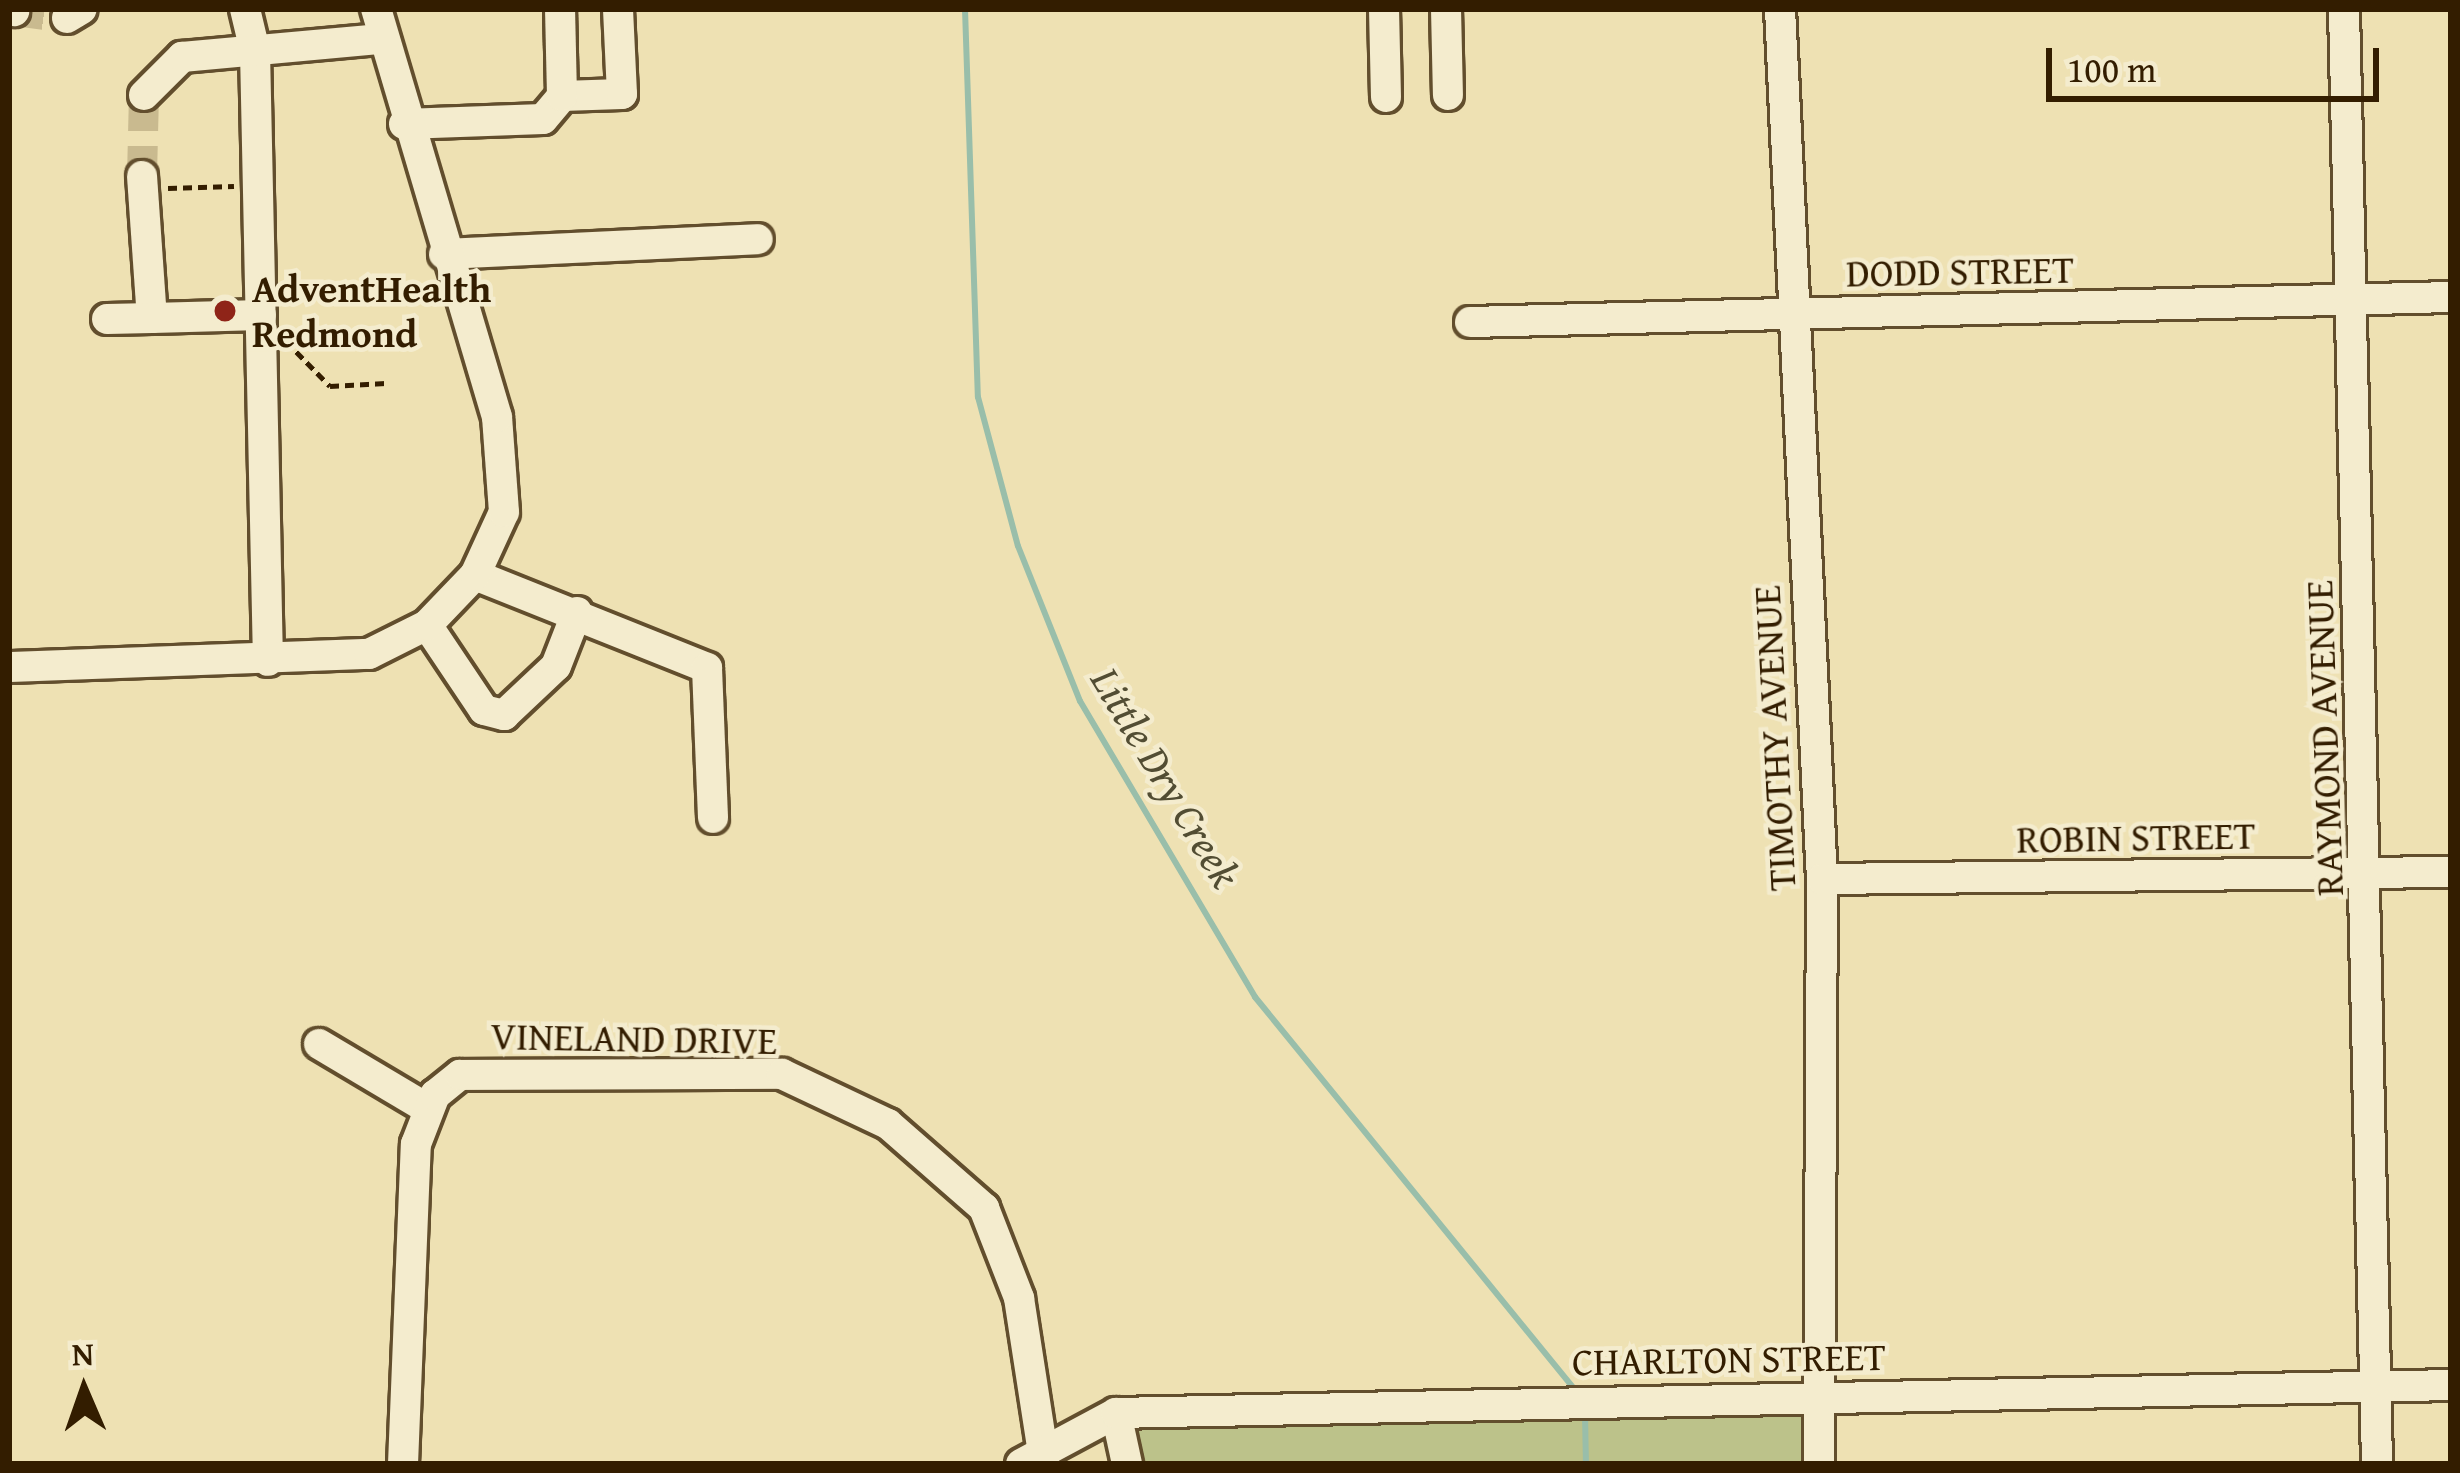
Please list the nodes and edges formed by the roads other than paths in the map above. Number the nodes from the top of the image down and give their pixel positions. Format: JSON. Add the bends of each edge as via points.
{"nodes":[{"id":1,"x":244,"y":9,"type":"edge"},
{"id":2,"x":560,"y":9,"type":"edge"},
{"id":3,"x":618,"y":9,"type":"edge"},
{"id":4,"x":1384,"y":9,"type":"edge"},
{"id":5,"x":1446,"y":9,"type":"edge"},
{"id":6,"x":1780,"y":9,"type":"edge"},
{"id":7,"x":2344,"y":9,"type":"edge"},
{"id":8,"x":379,"y":24,"type":"edge"},
{"id":9,"x":255,"y":51,"type":"junction"},
{"id":10,"x":144,"y":95,"type":"dead end"},
{"id":11,"x":1448,"y":95,"type":"dead end"},
{"id":12,"x":562,"y":96,"type":"junction"},
{"id":13,"x":1386,"y":98,"type":"dead end"},
{"id":14,"x":404,"y":124,"type":"junction"},
{"id":15,"x":144,"y":182,"type":"tunnel mouth"},
{"id":16,"x":758,"y":239,"type":"dead end"},
{"id":17,"x":444,"y":254,"type":"junction"},
{"id":18,"x":2451,"y":297,"type":"edge"},
{"id":19,"x":2349,"y":301,"type":"junction"},
{"id":20,"x":1789,"y":314,"type":"junction"},
{"id":21,"x":261,"y":315,"type":"junction"},
{"id":22,"x":152,"y":317,"type":"junction"},
{"id":23,"x":107,"y":319,"type":"dead end"},
{"id":24,"x":1470,"y":322,"type":"dead end"},
{"id":25,"x":475,"y":575,"type":"junction"},
{"id":26,"x":577,"y":612,"type":"junction"},
{"id":27,"x":427,"y":625,"type":"junction"},
{"id":28,"x":268,"y":661,"type":"junction"},
{"id":29,"x":9,"y":667,"type":"edge"},
{"id":30,"x":713,"y":818,"type":"dead end"},
{"id":31,"x":2451,"y":872,"type":"edge"},
{"id":32,"x":2368,"y":874,"type":"junction"},
{"id":33,"x":1822,"y":879,"type":"junction"},
{"id":34,"x":319,"y":1044,"type":"dead end"},
{"id":35,"x":428,"y":1108,"type":"junction"},
{"id":36,"x":2451,"y":1385,"type":"edge"},
{"id":37,"x":2377,"y":1389,"type":"junction"},
{"id":38,"x":1818,"y":1396,"type":"junction"},
{"id":39,"x":1116,"y":1413,"type":"junction"},
{"id":40,"x":1033,"y":1462,"type":"edge"},
{"id":41,"x":403,"y":1464,"type":"edge"},
{"id":42,"x":1127,"y":1464,"type":"edge"},
{"id":43,"x":1819,"y":1464,"type":"edge"},
{"id":44,"x":2377,"y":1464,"type":"edge"}],
"edges":[{"from":1,"to":9,"type":"street"},
{"from":2,"to":12,"type":"street"},
{"from":3,"to":12,"type":"street","via":[[622,94]]},
{"from":4,"to":13,"type":"street"},
{"from":5,"to":11,"type":"street"},
{"from":6,"to":20,"type":"street","name":"TIMOTHY AVENUE"},
{"from":7,"to":19,"type":"street","name":"RAYMOND AVENUE"},
{"from":8,"to":9,"type":"street"},
{"from":8,"to":14,"type":"street"},
{"from":9,"to":10,"type":"street","via":[[170,61]]},
{"from":9,"to":21,"type":"street"},
{"from":12,"to":14,"type":"street","via":[[543,119]]},
{"from":14,"to":17,"type":"street"},
{"from":15,"to":22,"type":"street"},
{"from":16,"to":17,"type":"street"},
{"from":17,"to":25,"type":"street","via":[[504,468],[504,512]]},
{"from":18,"to":19,"type":"street","name":"DODD STREET"},
{"from":19,"to":20,"type":"street","name":"DODD STREET"},
{"from":19,"to":32,"type":"street","name":"RAYMOND AVENUE"},
{"from":20,"to":24,"type":"street","name":"DODD STREET"},
{"from":20,"to":33,"type":"street","name":"TIMOTHY AVENUE"},
{"from":21,"to":22,"type":"street"},
{"from":21,"to":28,"type":"street"},
{"from":22,"to":23,"type":"street"},
{"from":25,"to":26,"type":"street"},
{"from":25,"to":27,"type":"street"},
{"from":26,"to":27,"type":"street","via":[[556,666],[504,715],[484,710]]},
{"from":26,"to":30,"type":"street","via":[[707,668]]},
{"from":27,"to":28,"type":"street","via":[[369,654]]},
{"from":28,"to":29,"type":"street"},
{"from":31,"to":32,"type":"street","name":"ROBIN STREET"},
{"from":32,"to":33,"type":"street","name":"ROBIN STREET"},
{"from":32,"to":37,"type":"street","name":"RAYMOND AVENUE"},
{"from":33,"to":38,"type":"street","name":"TIMOTHY AVENUE"},
{"from":34,"to":35,"type":"street"},
{"from":35,"to":40,"type":"street","name":"VINELAND DRIVE","via":[[460,1075],[782,1074],[888,1124],[941,1160],[984,1208],[1019,1298]]},
{"from":35,"to":41,"type":"street","via":[[416,1144]]},
{"from":36,"to":37,"type":"street","name":"CHARLTON STREET"},
{"from":37,"to":38,"type":"street","name":"CHARLTON STREET"},
{"from":37,"to":44,"type":"street","name":"RAYMOND AVENUE"},
{"from":38,"to":39,"type":"street","name":"CHARLTON STREET"},
{"from":38,"to":43,"type":"street","name":"TIMOTHY AVENUE"},
{"from":39,"to":40,"type":"street"},
{"from":39,"to":42,"type":"street"}]}
